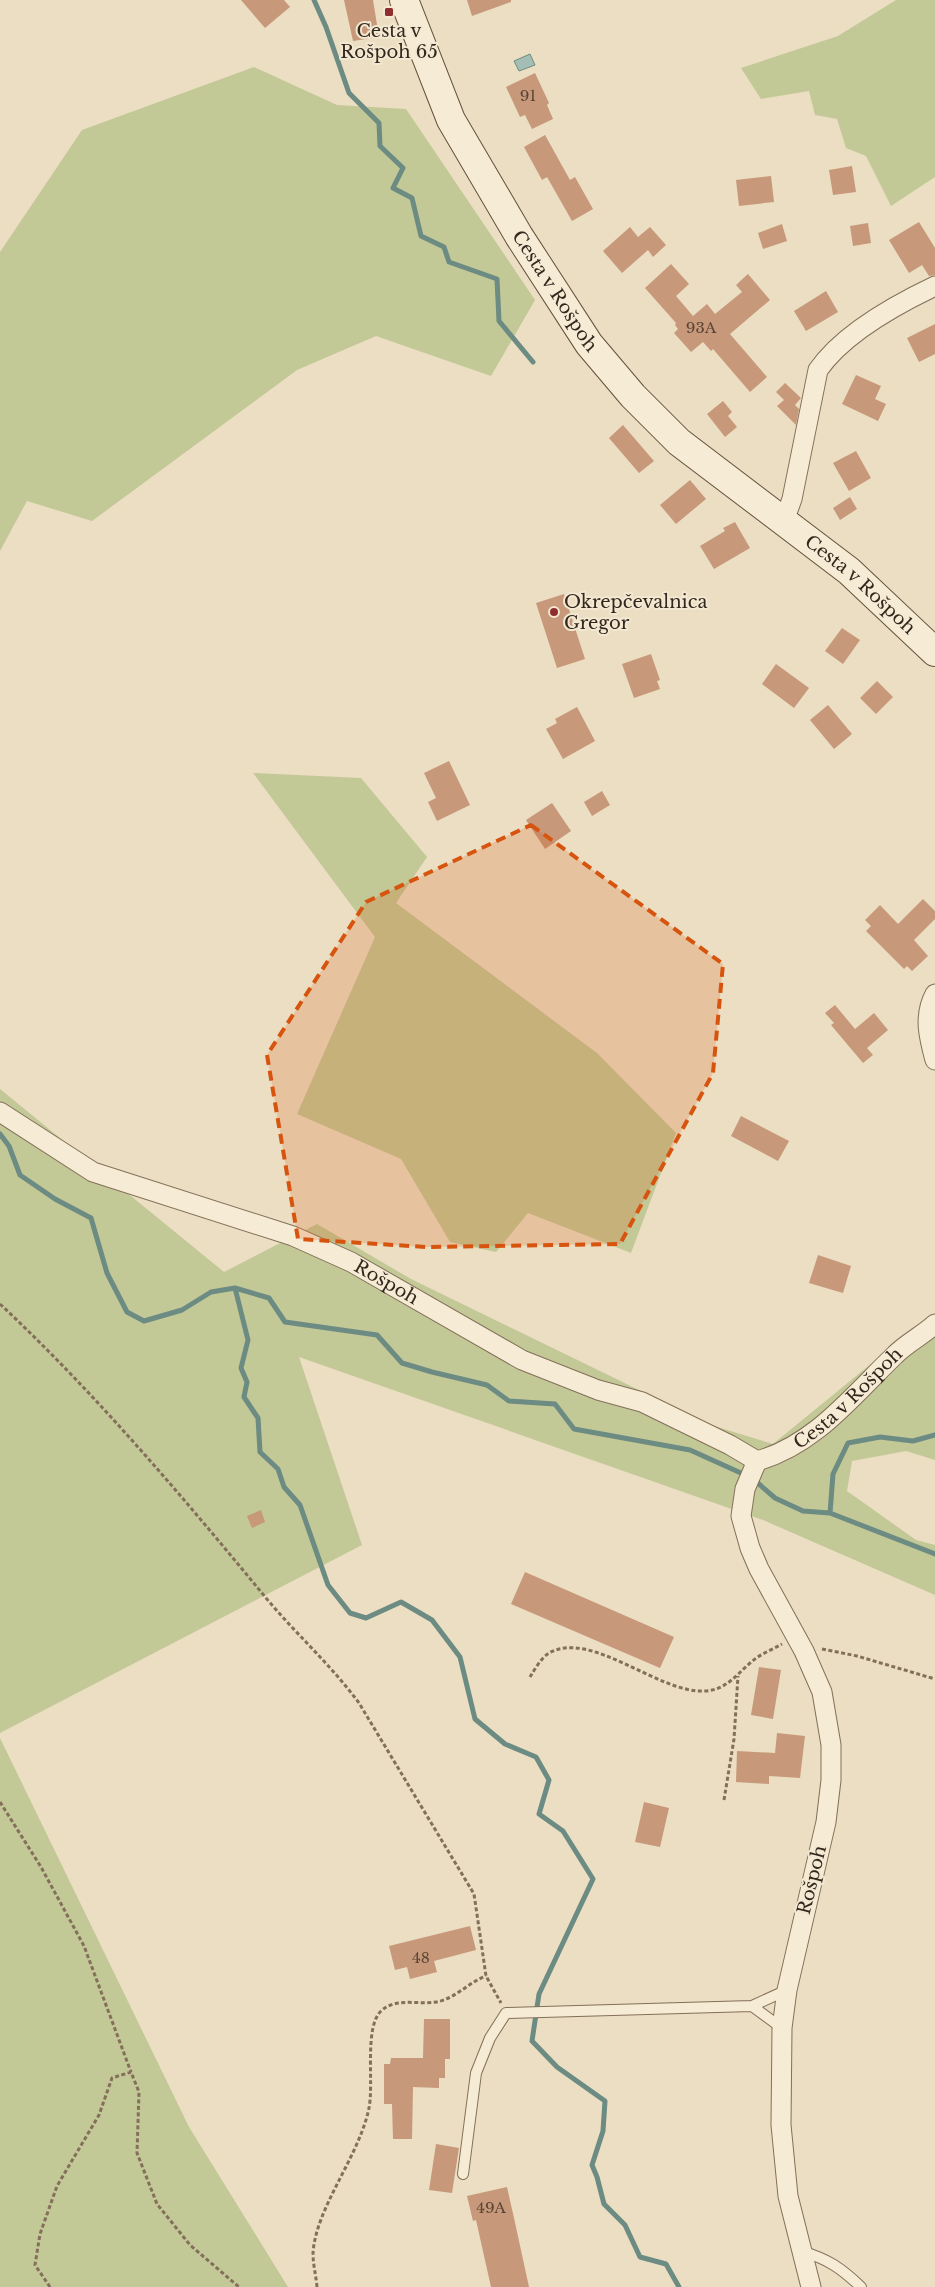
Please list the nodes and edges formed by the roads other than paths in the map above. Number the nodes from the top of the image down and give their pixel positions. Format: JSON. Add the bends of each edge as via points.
{"nodes":[{"id":1,"x":404,"y":0,"type":"edge"},
{"id":2,"x":935,"y":286,"type":"edge"},
{"id":3,"x":784,"y":521,"type":"junction"},
{"id":4,"x":935,"y":652,"type":"edge"},
{"id":5,"x":935,"y":994,"type":"edge"},
{"id":6,"x":935,"y":1060,"type":"edge"},
{"id":7,"x":0,"y":1112,"type":"edge"},
{"id":8,"x":935,"y":1324,"type":"edge"},
{"id":9,"x":751,"y":1474,"type":"junction"},
{"id":10,"x":787,"y":1990,"type":"junction"},
{"id":11,"x":752,"y":2006,"type":"junction"},
{"id":12,"x":782,"y":2028,"type":"junction"},
{"id":13,"x":463,"y":2174,"type":"dead end"},
{"id":14,"x":800,"y":2251,"type":"junction"},
{"id":15,"x":811,"y":2287,"type":"edge"},
{"id":16,"x":861,"y":2287,"type":"edge"}],
"edges":[{"from":1,"to":3,"type":"street","name":"Cesta v Rošpoh","via":[[452,120],[519,236],[589,344],[678,442]]},
{"from":2,"to":3,"type":"street","via":[[850,337],[829,354],[818,370],[792,499]]},
{"from":3,"to":4,"type":"street","name":"Cesta v Rošpoh","via":[[849,571]]},
{"from":5,"to":6,"type":"street","via":[[929,1006],[928,1035]]},
{"from":7,"to":9,"type":"street","name":"Rošpoh","via":[[93,1172],[293,1236],[351,1262],[522,1360],[598,1390],[642,1402],[730,1445]]},
{"from":8,"to":9,"type":"street","name":"Cesta v Rošpoh","via":[[897,1353],[818,1429]]},
{"from":9,"to":10,"type":"street","name":"Rošpoh","via":[[741,1516],[750,1548],[822,1692],[830,1745],[831,1780],[826,1822]]},
{"from":10,"to":11,"type":"lane"},
{"from":10,"to":12,"type":"street","name":"Rošpoh"},
{"from":11,"to":12,"type":"lane"},
{"from":11,"to":13,"type":"lane","via":[[506,2013],[490,2038],[476,2072]]},
{"from":12,"to":14,"type":"street","name":"Rošpoh","via":[[781,2125],[788,2196]]},
{"from":14,"to":15,"type":"street","name":"Rošpoh"},
{"from":14,"to":16,"type":"lane","via":[[819,2256],[840,2268]]}]}
